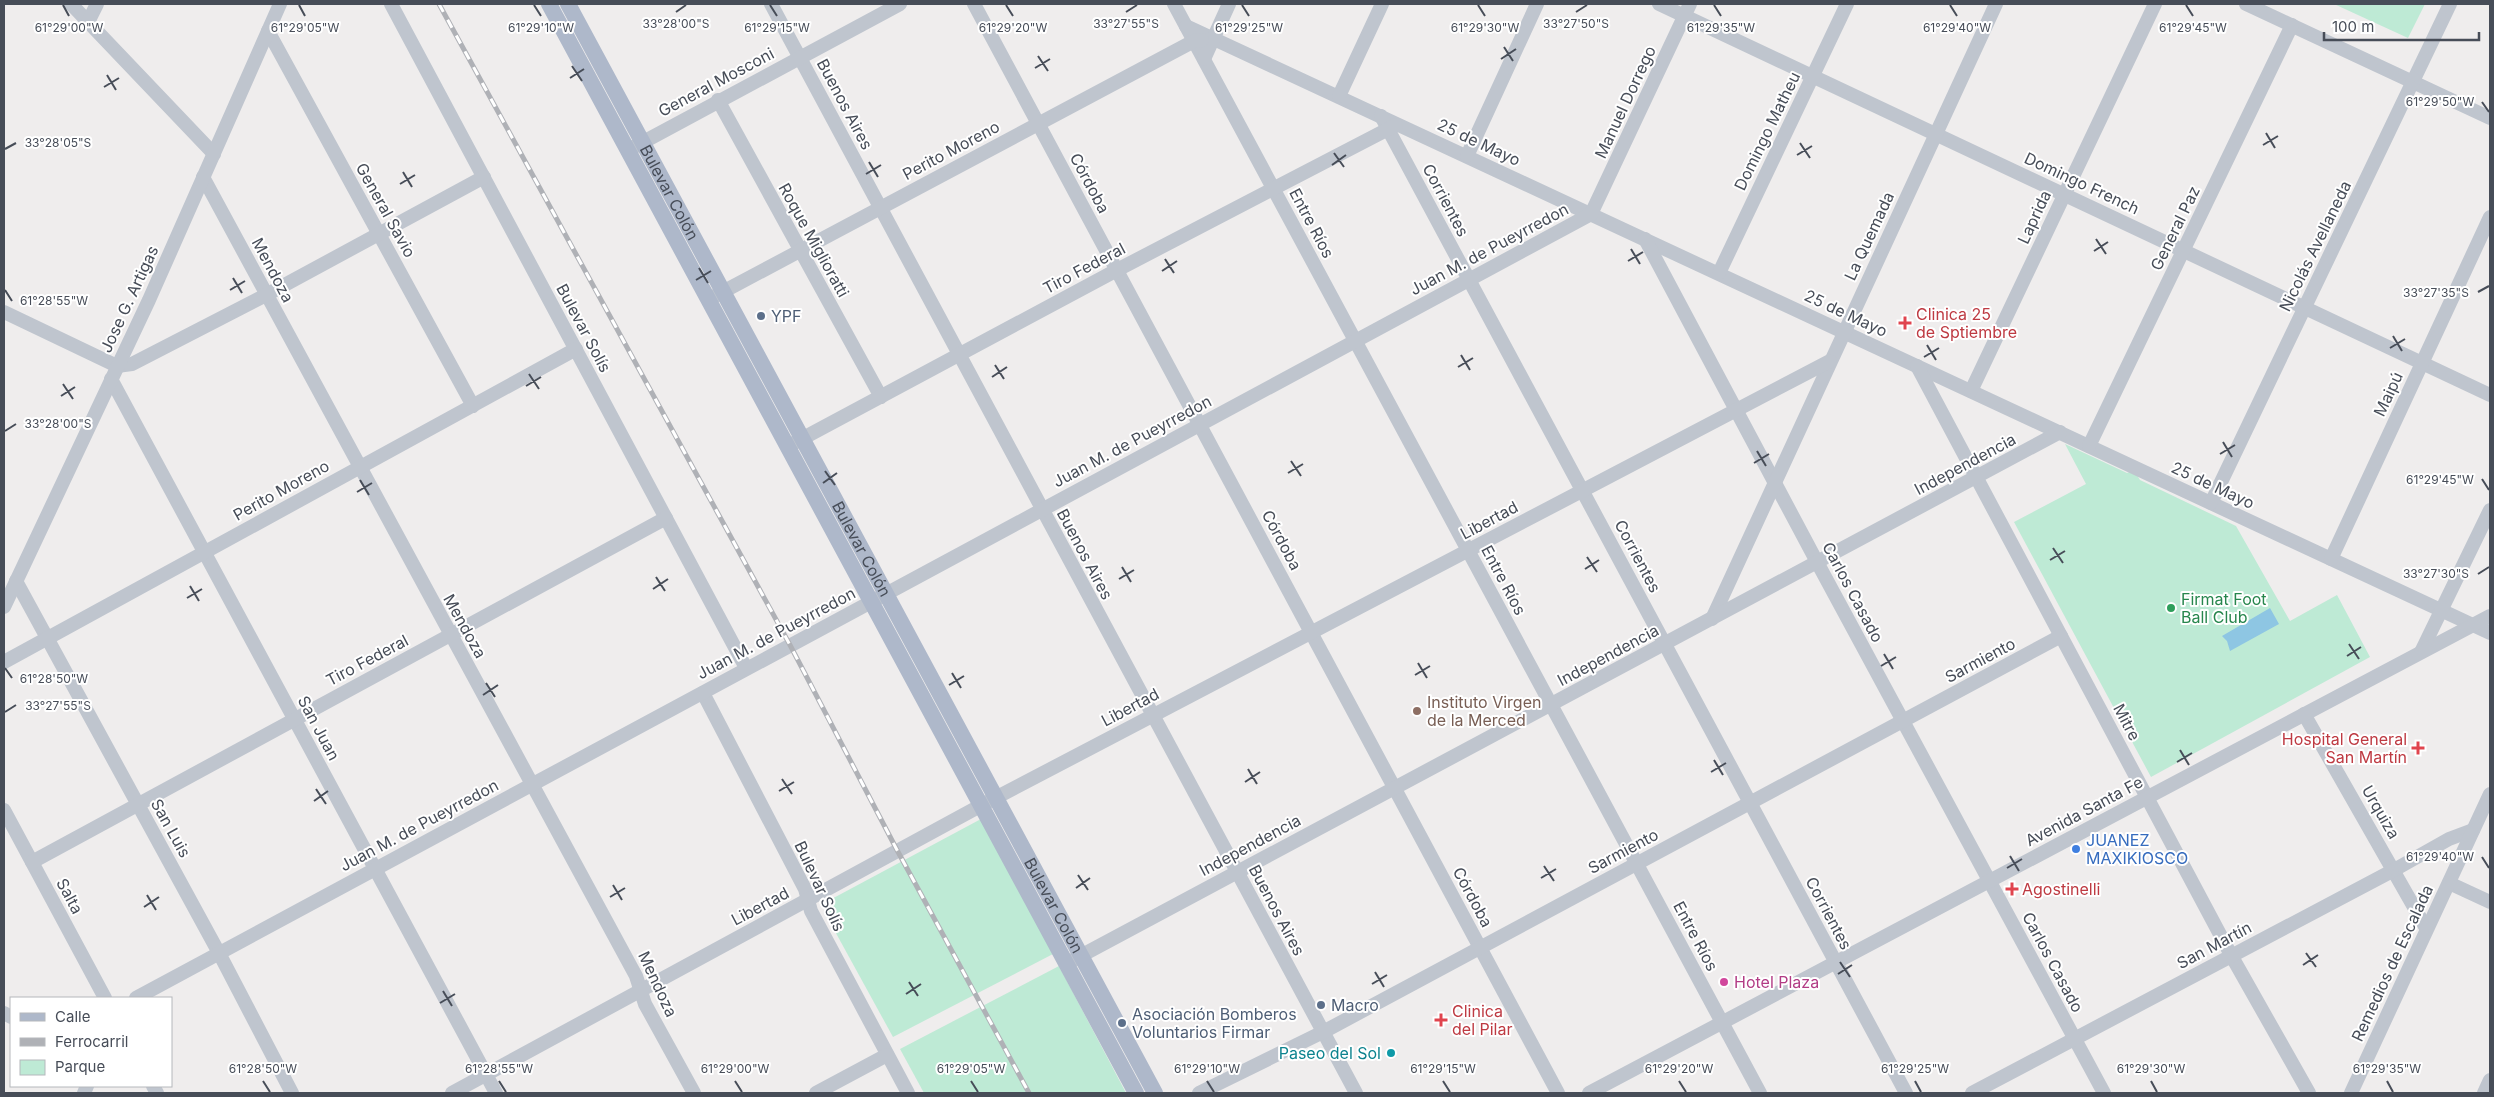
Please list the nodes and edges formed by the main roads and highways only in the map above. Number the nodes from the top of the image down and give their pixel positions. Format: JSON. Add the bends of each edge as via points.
{"nodes":[{"id":1,"x":549,"y":4,"type":"edge"},
{"id":2,"x":568,"y":4,"type":"edge"},
{"id":3,"x":1073,"y":960,"type":"junction"},
{"id":4,"x":1136,"y":1093,"type":"edge"},
{"id":5,"x":1155,"y":1093,"type":"edge"}],
"edges":[{"from":1,"to":3,"type":"main road","name":"Bulevar Colón","via":[[980,806]]},
{"from":2,"to":3,"type":"main road","name":"Bulevar Colón","via":[[995,798]]},
{"from":3,"to":4,"type":"main road","name":"Bulevar Colón"},
{"from":3,"to":5,"type":"main road","name":"Bulevar Colón"}]}
